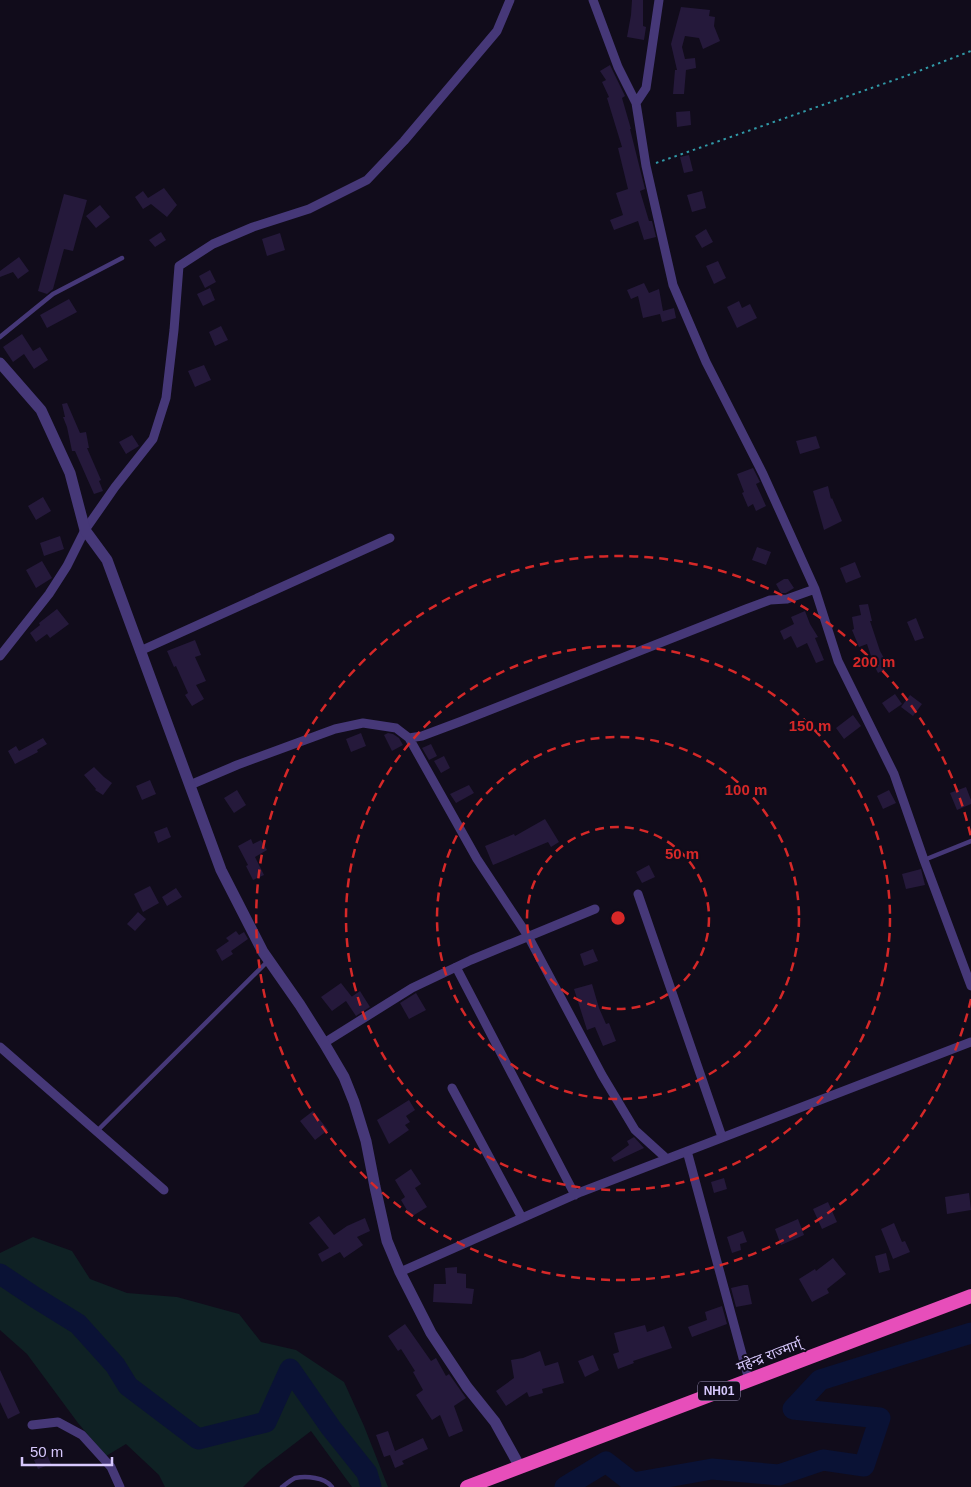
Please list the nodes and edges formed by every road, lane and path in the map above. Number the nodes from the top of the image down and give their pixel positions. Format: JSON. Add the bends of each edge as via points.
{"nodes":[{"id":1,"x":510,"y":0,"type":"edge"},
{"id":2,"x":593,"y":0,"type":"edge"},
{"id":3,"x":658,"y":0,"type":"edge"},
{"id":4,"x":971,"y":51,"type":"edge"},
{"id":5,"x":636,"y":103,"type":"junction"},
{"id":6,"x":646,"y":166,"type":"junction"},
{"id":7,"x":122,"y":258,"type":"dead end"},
{"id":8,"x":0,"y":337,"type":"edge"},
{"id":9,"x":0,"y":363,"type":"edge"},
{"id":10,"x":85,"y":530,"type":"junction"},
{"id":11,"x":390,"y":538,"type":"dead end"},
{"id":12,"x":816,"y":589,"type":"junction"},
{"id":13,"x":140,"y":651,"type":"junction"},
{"id":14,"x":0,"y":656,"type":"edge"},
{"id":15,"x":409,"y":738,"type":"junction"},
{"id":16,"x":190,"y":785,"type":"junction"},
{"id":17,"x":971,"y":841,"type":"edge"},
{"id":18,"x":924,"y":860,"type":"junction"},
{"id":19,"x":638,"y":894,"type":"dead end"},
{"id":20,"x":595,"y":909,"type":"dead end"},
{"id":21,"x":528,"y":936,"type":"junction"},
{"id":22,"x":269,"y":960,"type":"junction"},
{"id":23,"x":456,"y":967,"type":"junction"},
{"id":24,"x":971,"y":986,"type":"edge"},
{"id":25,"x":971,"y":1042,"type":"edge"},
{"id":26,"x":324,"y":1043,"type":"junction"},
{"id":27,"x":0,"y":1048,"type":"edge"},
{"id":28,"x":452,"y":1088,"type":"dead end"},
{"id":29,"x":95,"y":1132,"type":"junction"},
{"id":30,"x":722,"y":1137,"type":"junction"},
{"id":31,"x":687,"y":1151,"type":"junction"},
{"id":32,"x":667,"y":1159,"type":"junction"},
{"id":33,"x":164,"y":1190,"type":"dead end"},
{"id":34,"x":575,"y":1194,"type":"junction"},
{"id":35,"x":522,"y":1218,"type":"junction"},
{"id":36,"x":400,"y":1272,"type":"junction"},
{"id":37,"x":971,"y":1296,"type":"edge"},
{"id":38,"x":750,"y":1380,"type":"junction"},
{"id":39,"x":32,"y":1425,"type":"dead end"},
{"id":40,"x":520,"y":1467,"type":"junction"},
{"id":41,"x":120,"y":1487,"type":"edge"},
{"id":42,"x":282,"y":1487,"type":"edge"},
{"id":43,"x":332,"y":1487,"type":"edge"},
{"id":44,"x":467,"y":1487,"type":"edge"}],
"edges":[{"from":1,"to":10,"type":"street","via":[[497,31],[367,180],[309,209],[212,244],[180,266],[166,398],[153,439],[114,487]]},
{"from":2,"to":5,"type":"street","via":[[618,67]]},
{"from":3,"to":5,"type":"street","via":[[646,88]]},
{"from":4,"to":6,"type":"path"},
{"from":5,"to":6,"type":"street"},
{"from":6,"to":12,"type":"street","via":[[673,285],[706,362],[764,474]]},
{"from":7,"to":8,"type":"lane","via":[[53,294]]},
{"from":9,"to":10,"type":"street","via":[[41,410],[70,473]]},
{"from":10,"to":13,"type":"street","via":[[107,560]]},
{"from":10,"to":14,"type":"street","via":[[49,594]]},
{"from":11,"to":13,"type":"street"},
{"from":12,"to":15,"type":"street","via":[[787,599],[770,600],[462,721]]},
{"from":12,"to":18,"type":"street","via":[[838,661],[894,774]]},
{"from":13,"to":16,"type":"street"},
{"from":15,"to":16,"type":"street","via":[[396,728],[363,723],[335,729]]},
{"from":15,"to":21,"type":"street","via":[[477,859]]},
{"from":16,"to":22,"type":"street","via":[[221,870]]},
{"from":17,"to":18,"type":"lane"},
{"from":18,"to":24,"type":"street"},
{"from":19,"to":30,"type":"street"},
{"from":20,"to":21,"type":"street"},
{"from":21,"to":23,"type":"street"},
{"from":21,"to":32,"type":"street","via":[[635,1130]]},
{"from":22,"to":26,"type":"street"},
{"from":22,"to":29,"type":"lane"},
{"from":23,"to":26,"type":"street","via":[[412,988]]},
{"from":23,"to":34,"type":"street"},
{"from":25,"to":30,"type":"street"},
{"from":26,"to":36,"type":"street","via":[[354,1102],[366,1141],[387,1240]]},
{"from":27,"to":29,"type":"street"},
{"from":28,"to":35,"type":"street"},
{"from":29,"to":33,"type":"street"},
{"from":30,"to":31,"type":"street"},
{"from":31,"to":32,"type":"street"},
{"from":31,"to":38,"type":"street"},
{"from":32,"to":34,"type":"street"},
{"from":34,"to":35,"type":"street"},
{"from":35,"to":36,"type":"street"},
{"from":36,"to":40,"type":"street","via":[[431,1332],[467,1387],[495,1422]]},
{"from":37,"to":38,"type":"highway","name":"महेन्द्र राज्मार्ग्","number":"NH01"},
{"from":38,"to":40,"type":"highway","name":"महेन्द्र राज्मार्ग्","number":"NH01"},
{"from":39,"to":41,"type":"street","via":[[58,1422],[82,1435],[111,1467]]},
{"from":40,"to":44,"type":"highway","name":"महेन्द्र राज्मार्ग्","number":"NH01"},
{"from":42,"to":43,"type":"lane","via":[[295,1478],[319,1478]]}]}
